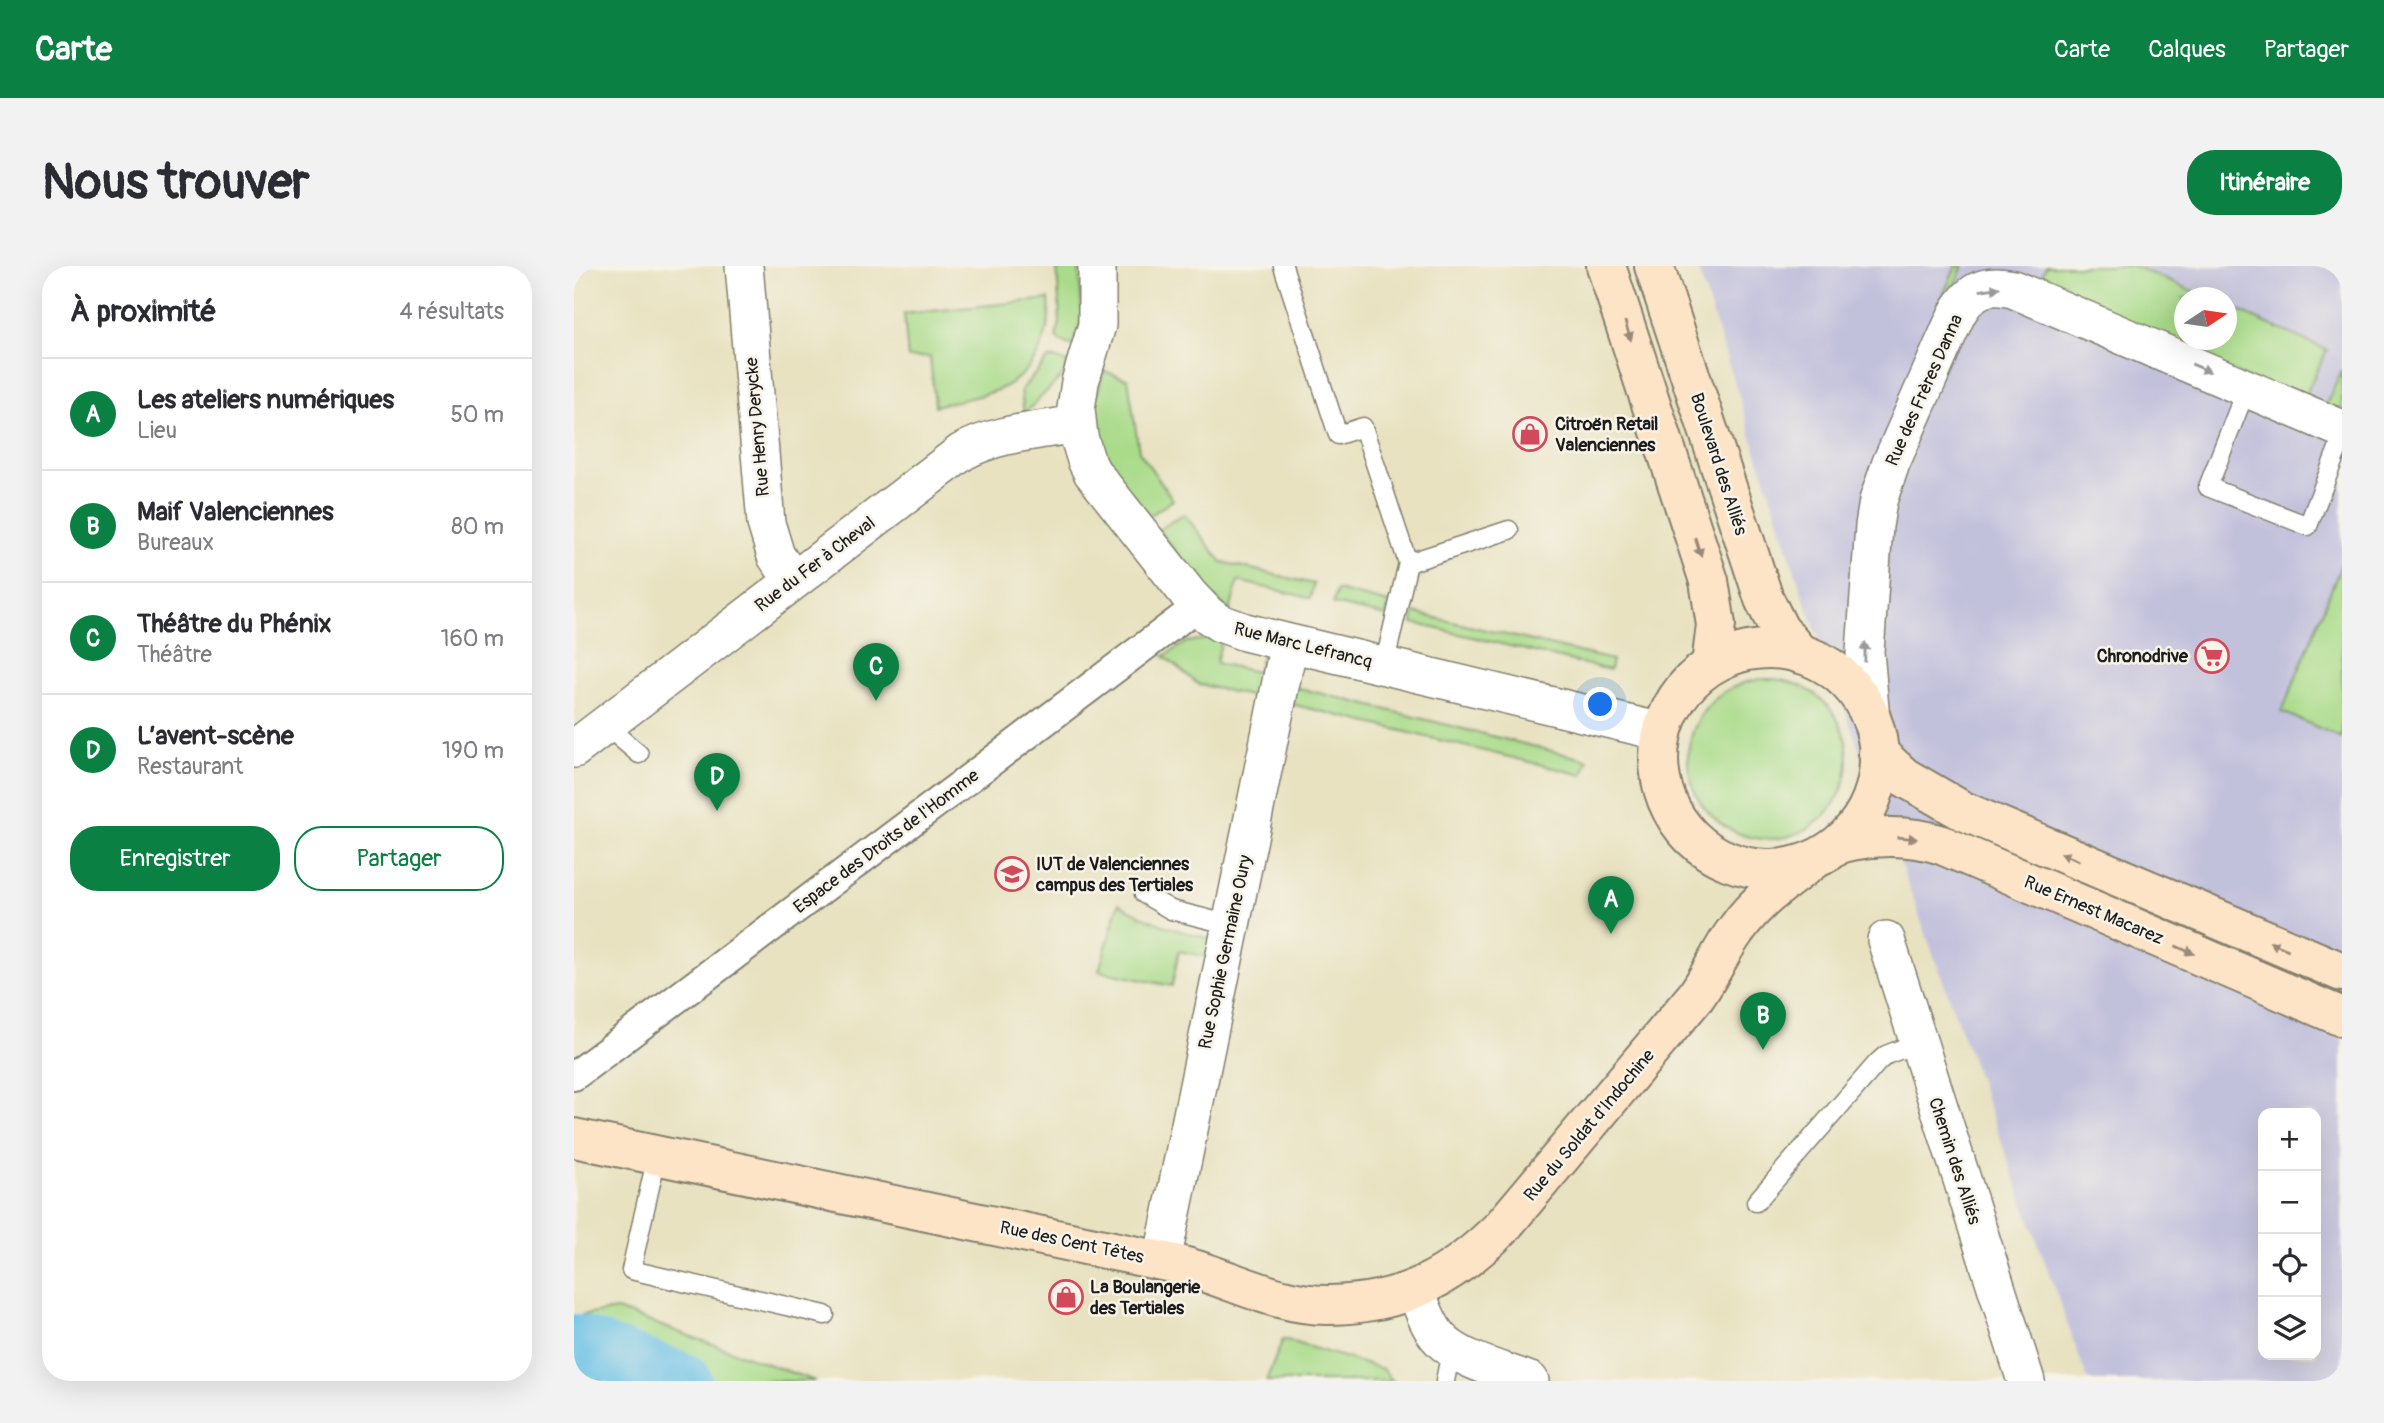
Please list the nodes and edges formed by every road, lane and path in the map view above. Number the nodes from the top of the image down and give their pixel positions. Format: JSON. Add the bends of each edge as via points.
{"nodes":[{"id":1,"x":744,"y":266,"type":"edge"},
{"id":2,"x":1097,"y":266,"type":"edge"},
{"id":3,"x":1283,"y":266,"type":"edge"},
{"id":4,"x":1606,"y":266,"type":"edge"},
{"id":5,"x":1654,"y":266,"type":"edge"},
{"id":6,"x":2247,"y":387,"type":"junction"},
{"id":7,"x":1077,"y":424,"type":"junction"},
{"id":8,"x":2342,"y":429,"type":"edge"},
{"id":9,"x":2342,"y":438,"type":"edge"},
{"id":10,"x":1509,"y":530,"type":"dead end"},
{"id":11,"x":1408,"y":564,"type":"junction"},
{"id":12,"x":793,"y":580,"type":"junction"},
{"id":13,"x":1198,"y":606,"type":"junction"},
{"id":14,"x":1289,"y":643,"type":"junction"},
{"id":15,"x":1800,"y":654,"type":"junction"},
{"id":16,"x":1711,"y":665,"type":"junction"},
{"id":17,"x":1384,"y":666,"type":"junction"},
{"id":18,"x":613,"y":719,"type":"junction"},
{"id":19,"x":1662,"y":732,"type":"junction"},
{"id":20,"x":1875,"y":736,"type":"junction"},
{"id":21,"x":574,"y":749,"type":"edge"},
{"id":22,"x":639,"y":754,"type":"dead end"},
{"id":23,"x":1826,"y":852,"type":"junction"},
{"id":24,"x":1717,"y":856,"type":"junction"},
{"id":25,"x":1144,"y":894,"type":"dead end"},
{"id":26,"x":1231,"y":925,"type":"junction"},
{"id":27,"x":1734,"y":932,"type":"junction"},
{"id":28,"x":1886,"y":940,"type":"dead end"},
{"id":29,"x":2342,"y":972,"type":"edge"},
{"id":30,"x":2342,"y":1017,"type":"edge"},
{"id":31,"x":1917,"y":1042,"type":"junction"},
{"id":32,"x":574,"y":1076,"type":"edge"},
{"id":33,"x":574,"y":1138,"type":"edge"},
{"id":34,"x":657,"y":1156,"type":"junction"},
{"id":35,"x":1756,"y":1202,"type":"dead end"},
{"id":36,"x":1162,"y":1261,"type":"junction"},
{"id":37,"x":1415,"y":1290,"type":"junction"},
{"id":38,"x":825,"y":1315,"type":"dead end"},
{"id":39,"x":1449,"y":1365,"type":"edge"},
{"id":40,"x":1530,"y":1381,"type":"edge"},
{"id":41,"x":2026,"y":1381,"type":"edge"}],
"edges":[{"from":1,"to":12,"type":"street","name":"Rue Henry Derycke","via":[[766,523],[776,556]]},
{"from":2,"to":7,"type":"street","name":"Rue Marc Lefrancq","via":[[1097,325],[1079,389]]},
{"from":3,"to":11,"type":"lane","via":[[1338,435],[1363,426]]},
{"from":4,"to":16,"type":"main road","one_way":true,"via":[[1709,581],[1716,625]]},
{"from":5,"to":15,"type":"main road","name":"Boulevard des Alliés","via":[[1763,596],[1779,629]]},
{"from":6,"to":8,"type":"street","name":"Rue des Frères Danna"},
{"from":6,"to":9,"type":"lane","via":[[2208,487],[2308,526]]},
{"from":20,"to":6,"type":"street","name":"Rue des Frères Danna","one_way":true,"via":[[1865,652],[1878,501],[1965,300],[1984,289],[2013,289]]},
{"from":7,"to":12,"type":"street","name":"Rue du Fer à Cheval","via":[[1004,436],[962,452]]},
{"from":7,"to":13,"type":"street","name":"Rue Marc Lefrancq","via":[[1092,472]]},
{"from":10,"to":11,"type":"lane"},
{"from":11,"to":17,"type":"lane"},
{"from":12,"to":18,"type":"street","name":"Rue du Fer à Cheval"},
{"from":13,"to":14,"type":"street","name":"Rue Marc Lefrancq","via":[[1220,623]]},
{"from":13,"to":32,"type":"street","name":"Espace des Droits de l'Homme"},
{"from":14,"to":17,"type":"street","name":"Rue Marc Lefrancq"},
{"from":14,"to":26,"type":"street","name":"Rue Sophie Germaine Oury"},
{"from":15,"to":16,"type":"main road","via":[[1761,649]]},
{"from":15,"to":20,"type":"main road","via":[[1826,665],[1849,683]]},
{"from":16,"to":19,"type":"main road","via":[[1681,694]]},
{"from":17,"to":19,"type":"street","name":"Rue Marc Lefrancq"},
{"from":18,"to":21,"type":"street","name":"Rue du Fer à Cheval"},
{"from":18,"to":22,"type":"lane","via":[[619,737]]},
{"from":19,"to":24,"type":"main road","via":[[1659,758],[1666,797],[1686,831]]},
{"from":20,"to":23,"type":"main road","via":[[1877,778],[1869,803],[1856,825]]},
{"from":29,"to":20,"type":"main road","one_way":true,"via":[[1961,810],[1904,777]]},
{"from":23,"to":24,"type":"main road","via":[[1789,867],[1765,869]]},
{"from":23,"to":27,"type":"main road","name":"Rue du Soldat d'Indochine","via":[[1763,898]]},
{"from":23,"to":30,"type":"main road","name":"Rue Ernest Macarez","one_way":true,"via":[[1866,838],[1914,838],[1942,845]]},
{"from":24,"to":27,"type":"main road","name":"Rue du Soldat d'Indochine","via":[[1734,897]]},
{"from":25,"to":26,"type":"lane","via":[[1171,910]]},
{"from":26,"to":36,"type":"street","name":"Rue Sophie Germaine Oury"},
{"from":27,"to":37,"type":"main road","name":"Rue du Soldat d'Indochine","via":[[1696,996],[1502,1227],[1474,1255]]},
{"from":28,"to":31,"type":"street","name":"Chemin des Alliés"},
{"from":31,"to":35,"type":"lane","via":[[1878,1062]]},
{"from":31,"to":41,"type":"street","name":"Chemin des Alliés"},
{"from":33,"to":34,"type":"main road","name":"Rue des Cent Têtes"},
{"from":34,"to":36,"type":"main road","name":"Rue des Cent Têtes"},
{"from":34,"to":38,"type":"lane","via":[[631,1270]]},
{"from":36,"to":37,"type":"main road","name":"Rue des Cent Têtes","via":[[1310,1304],[1374,1300]]},
{"from":37,"to":39,"type":"street"},
{"from":39,"to":40,"type":"street"}]}
